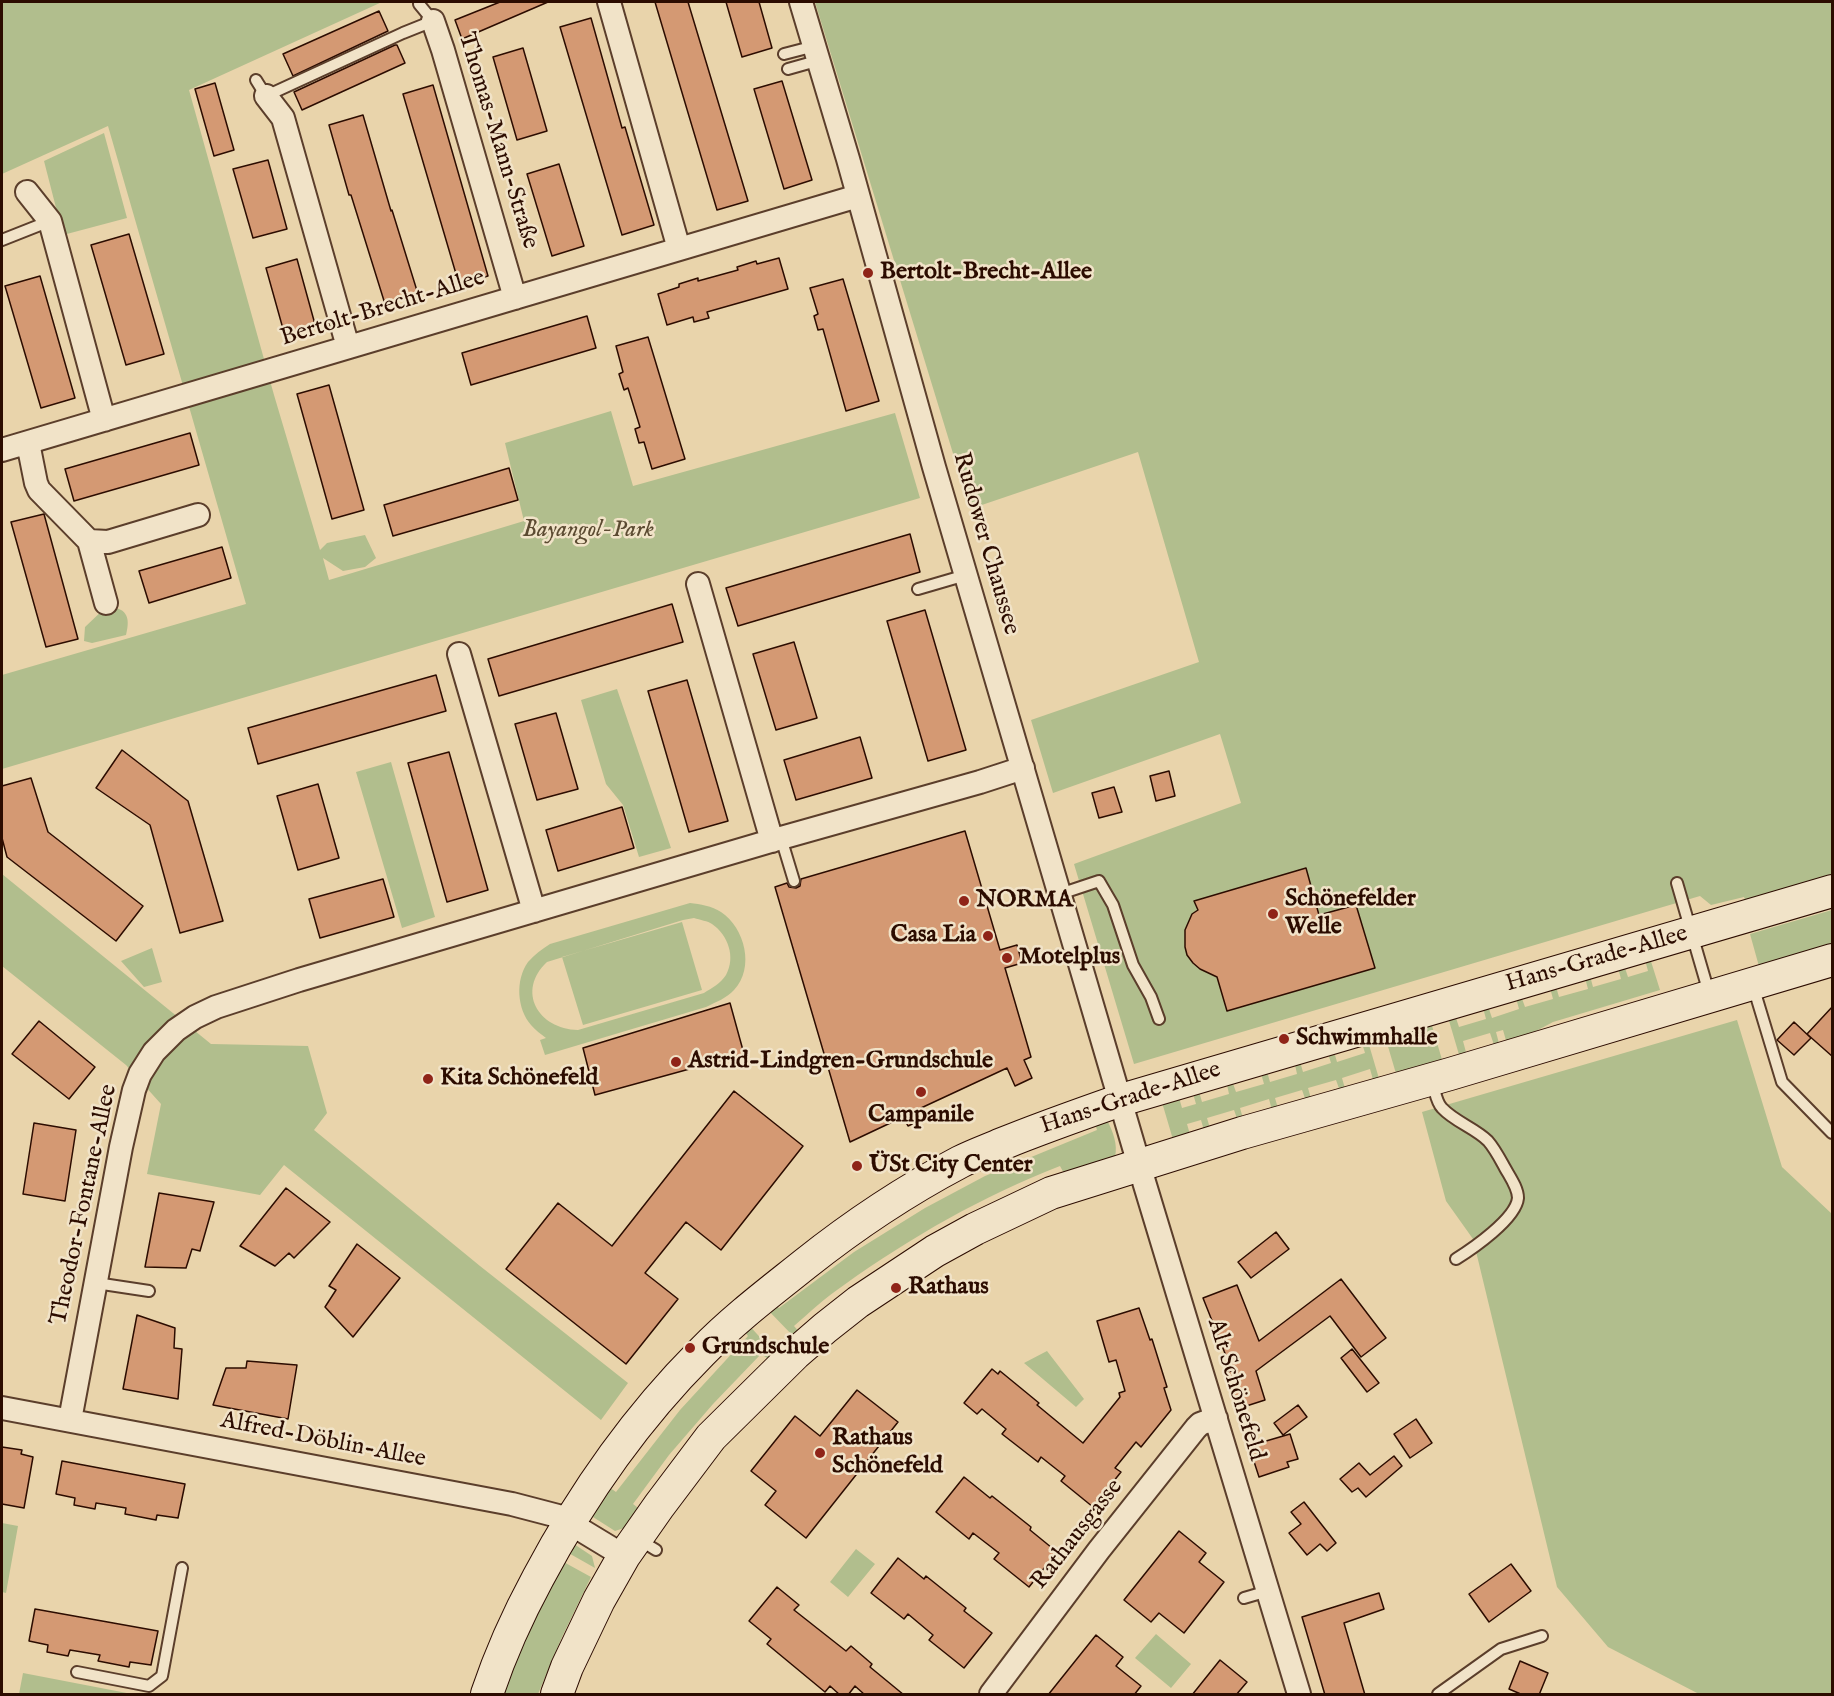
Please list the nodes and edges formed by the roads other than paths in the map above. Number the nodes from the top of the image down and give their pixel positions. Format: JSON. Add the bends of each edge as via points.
{"nodes":[{"id":1,"x":609,"y":2,"type":"edge"},
{"id":2,"x":801,"y":2,"type":"edge"},
{"id":3,"x":426,"y":12,"type":"joint"},
{"id":4,"x":818,"y":53,"type":"junction"},
{"id":5,"x":784,"y":54,"type":"dead end"},
{"id":6,"x":788,"y":69,"type":"dead end"},
{"id":7,"x":261,"y":88,"type":"joint"},
{"id":8,"x":27,"y":192,"type":"dead end"},
{"id":9,"x":858,"y":196,"type":"junction"},
{"id":10,"x":50,"y":221,"type":"junction"},
{"id":11,"x":2,"y":240,"type":"edge"},
{"id":12,"x":679,"y":249,"type":"junction"},
{"id":13,"x":516,"y":298,"type":"junction"},
{"id":14,"x":348,"y":347,"type":"junction"},
{"id":15,"x":104,"y":420,"type":"junction"},
{"id":16,"x":28,"y":443,"type":"junction"},
{"id":17,"x":2,"y":450,"type":"edge"},
{"id":18,"x":198,"y":515,"type":"dead end"},
{"id":19,"x":89,"y":541,"type":"junction"},
{"id":20,"x":966,"y":575,"type":"junction"},
{"id":21,"x":698,"y":584,"type":"dead end"},
{"id":22,"x":918,"y":589,"type":"dead end"},
{"id":23,"x":106,"y":603,"type":"dead end"},
{"id":24,"x":459,"y":654,"type":"dead end"},
{"id":25,"x":1023,"y":768,"type":"junction"},
{"id":26,"x":777,"y":840,"type":"junction"},
{"id":27,"x":794,"y":881,"type":"dead end"},
{"id":28,"x":1677,"y":883,"type":"dead end"},
{"id":29,"x":1833,"y":891,"type":"edge"},
{"id":30,"x":1060,"y":894,"type":"junction"},
{"id":31,"x":534,"y":911,"type":"junction"},
{"id":32,"x":1692,"y":932,"type":"junction"},
{"id":33,"x":1830,"y":964,"type":"edge"},
{"id":34,"x":1752,"y":983,"type":"junction"},
{"id":35,"x":1710,"y":996,"type":"junction"},
{"id":36,"x":1159,"y":1019,"type":"dead end"},
{"id":37,"x":1431,"y":1079,"type":"junction"},
{"id":38,"x":1121,"y":1100,"type":"junction"},
{"id":39,"x":1833,"y":1133,"type":"edge"},
{"id":40,"x":1140,"y":1164,"type":"junction"},
{"id":41,"x":1456,"y":1259,"type":"dead end"},
{"id":42,"x":96,"y":1283,"type":"junction"},
{"id":43,"x":149,"y":1291,"type":"dead end"},
{"id":44,"x":2,"y":1408,"type":"edge"},
{"id":45,"x":1216,"y":1418,"type":"junction"},
{"id":46,"x":70,"y":1420,"type":"junction"},
{"id":47,"x":569,"y":1522,"type":"junction"},
{"id":48,"x":639,"y":1548,"type":"junction"},
{"id":49,"x":182,"y":1569,"type":"dead end"},
{"id":50,"x":1268,"y":1591,"type":"junction"},
{"id":51,"x":1244,"y":1598,"type":"dead end"},
{"id":52,"x":1542,"y":1636,"type":"dead end"},
{"id":53,"x":76,"y":1672,"type":"dead end"},
{"id":54,"x":487,"y":1695,"type":"edge"},
{"id":55,"x":556,"y":1695,"type":"edge"},
{"id":56,"x":991,"y":1695,"type":"edge"},
{"id":57,"x":1299,"y":1695,"type":"edge"},
{"id":58,"x":1438,"y":1695,"type":"edge"}],
"edges":[{"from":1,"to":12,"type":"street"},
{"from":2,"to":4,"type":"street","name":"Rudower Chaussee"},
{"from":3,"to":7,"type":"lane","via":[[403,33]]},
{"from":3,"to":13,"type":"street","name":"Thomas-Mann-Straße","via":[[446,61]]},
{"from":4,"to":5,"type":"lane"},
{"from":4,"to":6,"type":"lane"},
{"from":4,"to":9,"type":"street","name":"Rudower Chaussee"},
{"from":7,"to":14,"type":"street","via":[[283,118]]},
{"from":8,"to":10,"type":"street"},
{"from":9,"to":12,"type":"street","name":"Bertolt-Brecht-Allee"},
{"from":9,"to":20,"type":"street","name":"Rudower Chaussee"},
{"from":10,"to":11,"type":"lane"},
{"from":10,"to":15,"type":"street"},
{"from":12,"to":13,"type":"street","name":"Bertolt-Brecht-Allee"},
{"from":13,"to":14,"type":"street","name":"Bertolt-Brecht-Allee"},
{"from":14,"to":15,"type":"street","name":"Bertolt-Brecht-Allee"},
{"from":15,"to":16,"type":"street","name":"Bertolt-Brecht-Allee"},
{"from":16,"to":17,"type":"street","name":"Bertolt-Brecht-Allee"},
{"from":16,"to":19,"type":"street","via":[[39,490]]},
{"from":18,"to":19,"type":"street","via":[[108,542]]},
{"from":19,"to":23,"type":"street"},
{"from":20,"to":22,"type":"lane"},
{"from":20,"to":25,"type":"street","name":"Rudower Chaussee"},
{"from":21,"to":26,"type":"street"},
{"from":24,"to":31,"type":"street"},
{"from":25,"to":26,"type":"street","name":"Theodor-Fontane-Allee"},
{"from":25,"to":30,"type":"street","name":"Rudower Chaussee"},
{"from":26,"to":27,"type":"lane"},
{"from":26,"to":31,"type":"street","name":"Theodor-Fontane-Allee"},
{"from":28,"to":32,"type":"lane"},
{"from":29,"to":32,"type":"street","name":"Hans-Grade-Allee"},
{"from":30,"to":36,"type":"lane","via":[[1100,881]]},
{"from":30,"to":38,"type":"street","name":"Rudower Chaussee"},
{"from":31,"to":42,"type":"street","name":"Theodor-Fontane-Allee","via":[[216,1007],[176,1030],[154,1052],[134,1090]]},
{"from":32,"to":35,"type":"lane"},
{"from":32,"to":38,"type":"street","name":"Hans-Grade-Allee"},
{"from":33,"to":34,"type":"street"},
{"from":34,"to":35,"type":"street"},
{"from":34,"to":39,"type":"lane","via":[[1782,1082]]},
{"from":35,"to":37,"type":"street"},
{"from":37,"to":40,"type":"street"},
{"from":37,"to":41,"type":"lane","via":[[1442,1108],[1488,1141],[1497,1153],[1516,1188],[1518,1200],[1480,1244]]},
{"from":38,"to":40,"type":"street","name":"Alt Schönefeld"},
{"from":38,"to":47,"type":"street","name":"Hans-Grade-Allee","via":[[962,1161],[893,1200],[829,1245],[751,1306],[701,1352],[642,1419]]},
{"from":40,"to":45,"type":"street","name":"Alt Schönefeld"},
{"from":40,"to":48,"type":"street","via":[[1051,1193],[975,1229],[906,1268],[858,1302],[795,1354],[711,1437]]},
{"from":42,"to":43,"type":"lane"},
{"from":42,"to":46,"type":"street","name":"Theodor-Fontane-Allee"},
{"from":44,"to":46,"type":"street","name":"Alfred-Döblin-Allee"},
{"from":45,"to":50,"type":"street","name":"Alt Schönefeld"},
{"from":45,"to":56,"type":"street","name":"Rathausgasse","via":[[1196,1428]]},
{"from":46,"to":47,"type":"street","name":"Alfred-Döblin-Allee","via":[[512,1504]]},
{"from":47,"to":48,"type":"street","name":"Alfred-Döblin-Allee"},
{"from":47,"to":54,"type":"street","name":"Hans-Grade-Allee","via":[[525,1603]]},
{"from":48,"to":55,"type":"street","via":[[599,1600]]},
{"from":49,"to":53,"type":"lane","via":[[162,1676],[149,1686]]},
{"from":50,"to":51,"type":"lane"},
{"from":50,"to":57,"type":"street","name":"Alt Schönefeld"},
{"from":52,"to":58,"type":"lane","via":[[1501,1649]]}]}
